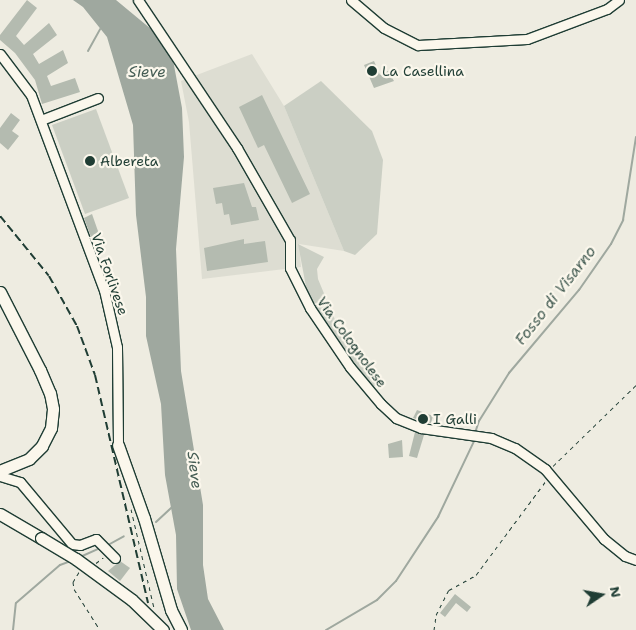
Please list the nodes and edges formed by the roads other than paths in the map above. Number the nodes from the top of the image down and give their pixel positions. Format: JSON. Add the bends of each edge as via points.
{"nodes":[{"id":1,"x":138,"y":0,"type":"edge"},
{"id":2,"x":351,"y":0,"type":"edge"},
{"id":3,"x":619,"y":0,"type":"edge"},
{"id":4,"x":0,"y":54,"type":"edge"},
{"id":5,"x":98,"y":98,"type":"dead end"},
{"id":6,"x":40,"y":120,"type":"junction"},
{"id":7,"x":0,"y":292,"type":"edge"},
{"id":8,"x":118,"y":444,"type":"joint"},
{"id":9,"x":0,"y":471,"type":"edge"},
{"id":10,"x":0,"y":476,"type":"edge"},
{"id":11,"x":0,"y":514,"type":"edge"},
{"id":12,"x":115,"y":558,"type":"dead end"},
{"id":13,"x":636,"y":560,"type":"edge"},
{"id":14,"x":163,"y":630,"type":"edge"},
{"id":15,"x":181,"y":630,"type":"edge"}],
"edges":[{"from":1,"to":13,"type":"street","name":"Via Colognolese","via":[[237,148],[290,240],[290,268],[310,308],[350,367],[381,404],[396,418],[421,428],[501,441],[549,474],[604,539],[625,556]]},
{"from":2,"to":3,"type":"street","via":[[384,28],[418,45],[528,39],[607,9]]},
{"from":4,"to":6,"type":"street","name":"Via Forlivese","via":[[31,95]]},
{"from":5,"to":6,"type":"street"},
{"from":6,"to":8,"type":"street","name":"Via Forlivese","via":[[112,315],[117,347]]},
{"from":7,"to":9,"type":"main road","via":[[40,370],[53,410],[51,428],[42,446],[29,459]]},
{"from":8,"to":15,"type":"main road","via":[[171,610]]},
{"from":10,"to":12,"type":"street","via":[[20,482],[72,544],[80,545],[96,539]]},
{"from":11,"to":14,"type":"main road","bridge":true,"via":[[76,559],[132,600]]}]}
